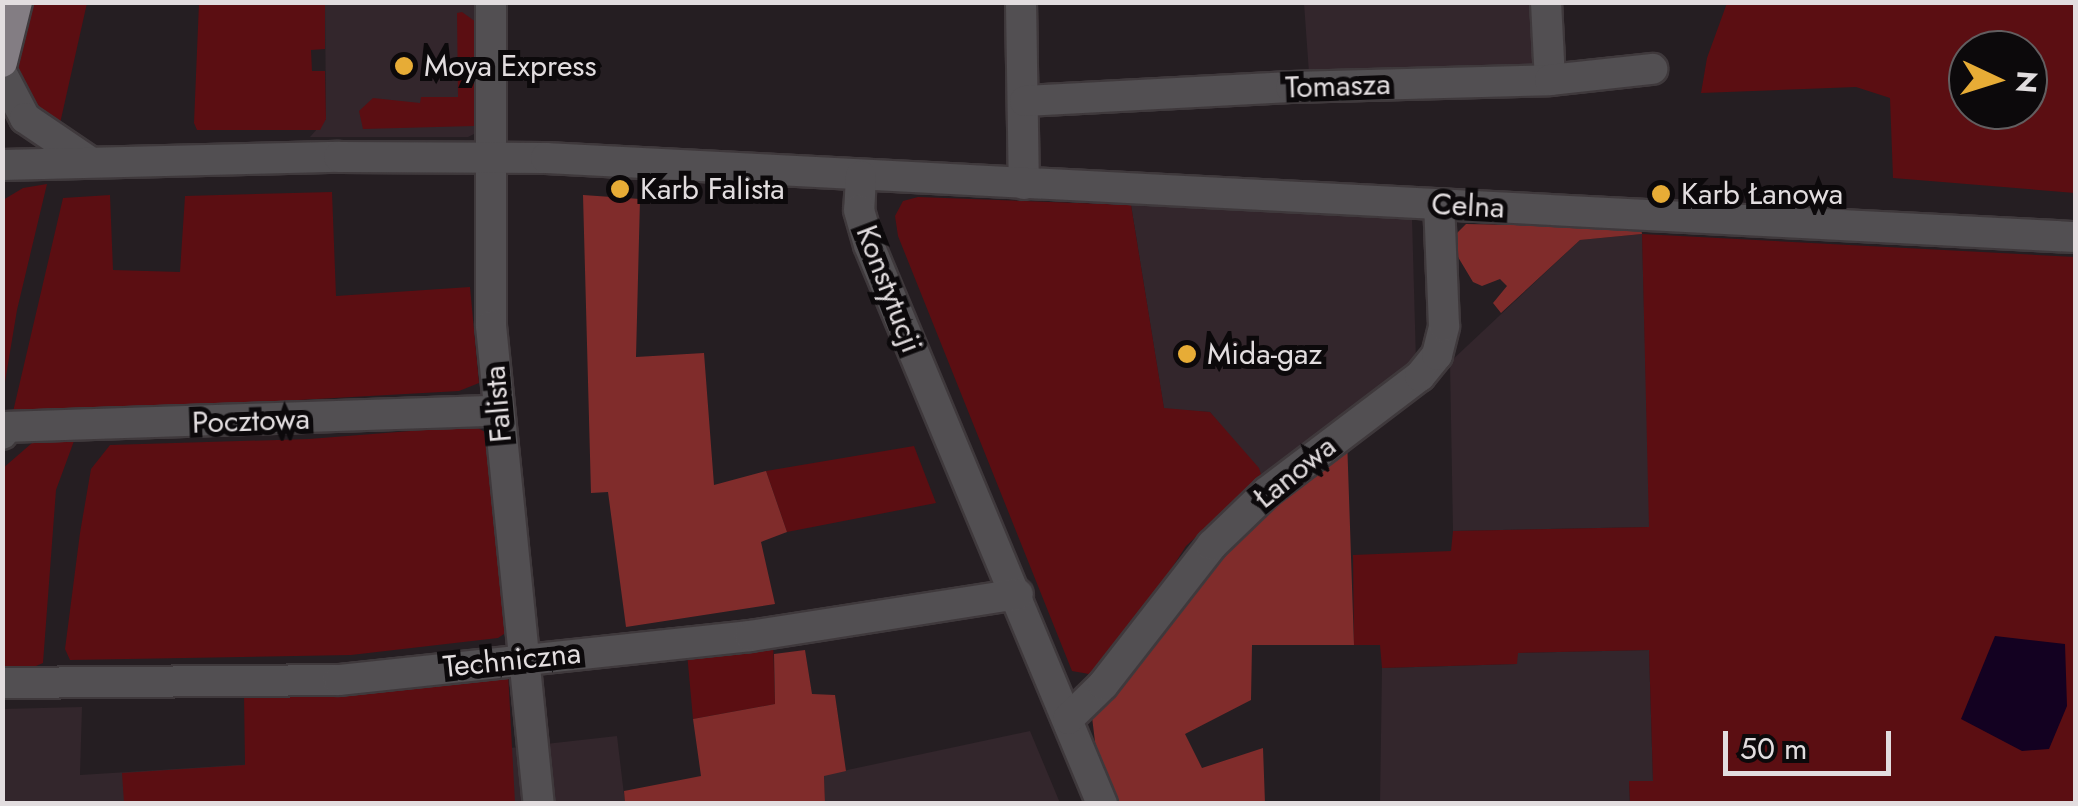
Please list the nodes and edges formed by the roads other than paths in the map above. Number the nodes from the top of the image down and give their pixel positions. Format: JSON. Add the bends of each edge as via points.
{"nodes":[{"id":1,"x":17,"y":2,"type":"edge"},
{"id":2,"x":491,"y":2,"type":"edge"},
{"id":3,"x":1020,"y":2,"type":"edge"},
{"id":4,"x":1546,"y":2,"type":"edge"},
{"id":5,"x":2,"y":62,"type":"edge"},
{"id":6,"x":1652,"y":69,"type":"dead end"},
{"id":7,"x":2,"y":74,"type":"edge"},
{"id":8,"x":1550,"y":80,"type":"junction"},
{"id":9,"x":1024,"y":101,"type":"junction"},
{"id":10,"x":490,"y":157,"type":"junction"},
{"id":11,"x":90,"y":162,"type":"junction"},
{"id":12,"x":2,"y":166,"type":"edge"},
{"id":13,"x":860,"y":176,"type":"junction"},
{"id":14,"x":1024,"y":184,"type":"junction"},
{"id":15,"x":1439,"y":204,"type":"junction"},
{"id":16,"x":2076,"y":237,"type":"edge"},
{"id":17,"x":498,"y":411,"type":"junction"},
{"id":18,"x":3,"y":430,"type":"edge"},
{"id":19,"x":1018,"y":594,"type":"junction"},
{"id":20,"x":524,"y":657,"type":"junction"},
{"id":21,"x":2,"y":683,"type":"edge"},
{"id":22,"x":1068,"y":719,"type":"junction"},
{"id":23,"x":539,"y":804,"type":"edge"},
{"id":24,"x":1102,"y":804,"type":"edge"}],
"edges":[{"from":1,"to":5,"type":"main road"},
{"from":2,"to":10,"type":"street","name":"Falista"},
{"from":3,"to":9,"type":"street"},
{"from":4,"to":8,"type":"street"},
{"from":6,"to":8,"type":"street","name":"Tomasza"},
{"from":7,"to":11,"type":"street","via":[[26,118]]},
{"from":8,"to":9,"type":"street","name":"Tomasza"},
{"from":9,"to":14,"type":"street"},
{"from":10,"to":11,"type":"street"},
{"from":10,"to":13,"type":"street"},
{"from":10,"to":17,"type":"street","name":"Falista"},
{"from":11,"to":12,"type":"street"},
{"from":13,"to":14,"type":"street","name":"Celna"},
{"from":13,"to":19,"type":"street","name":"Konstytucji","via":[[859,210],[869,245]]},
{"from":14,"to":15,"type":"street","name":"Celna"},
{"from":15,"to":16,"type":"street","name":"Celna"},
{"from":15,"to":22,"type":"street","name":"Łanowa","via":[[1444,326],[1437,354],[1420,376],[1267,492],[1212,545]]},
{"from":17,"to":18,"type":"street","name":"Pocztowa"},
{"from":17,"to":20,"type":"street","name":"Falista"},
{"from":19,"to":20,"type":"street","name":"Techniczna","via":[[750,636]]},
{"from":19,"to":22,"type":"street","name":"Konstytucji"},
{"from":20,"to":21,"type":"street","name":"Techniczna","via":[[338,680]]},
{"from":20,"to":23,"type":"street","name":"Falista"},
{"from":22,"to":24,"type":"street","name":"Konstytucji"}]}
